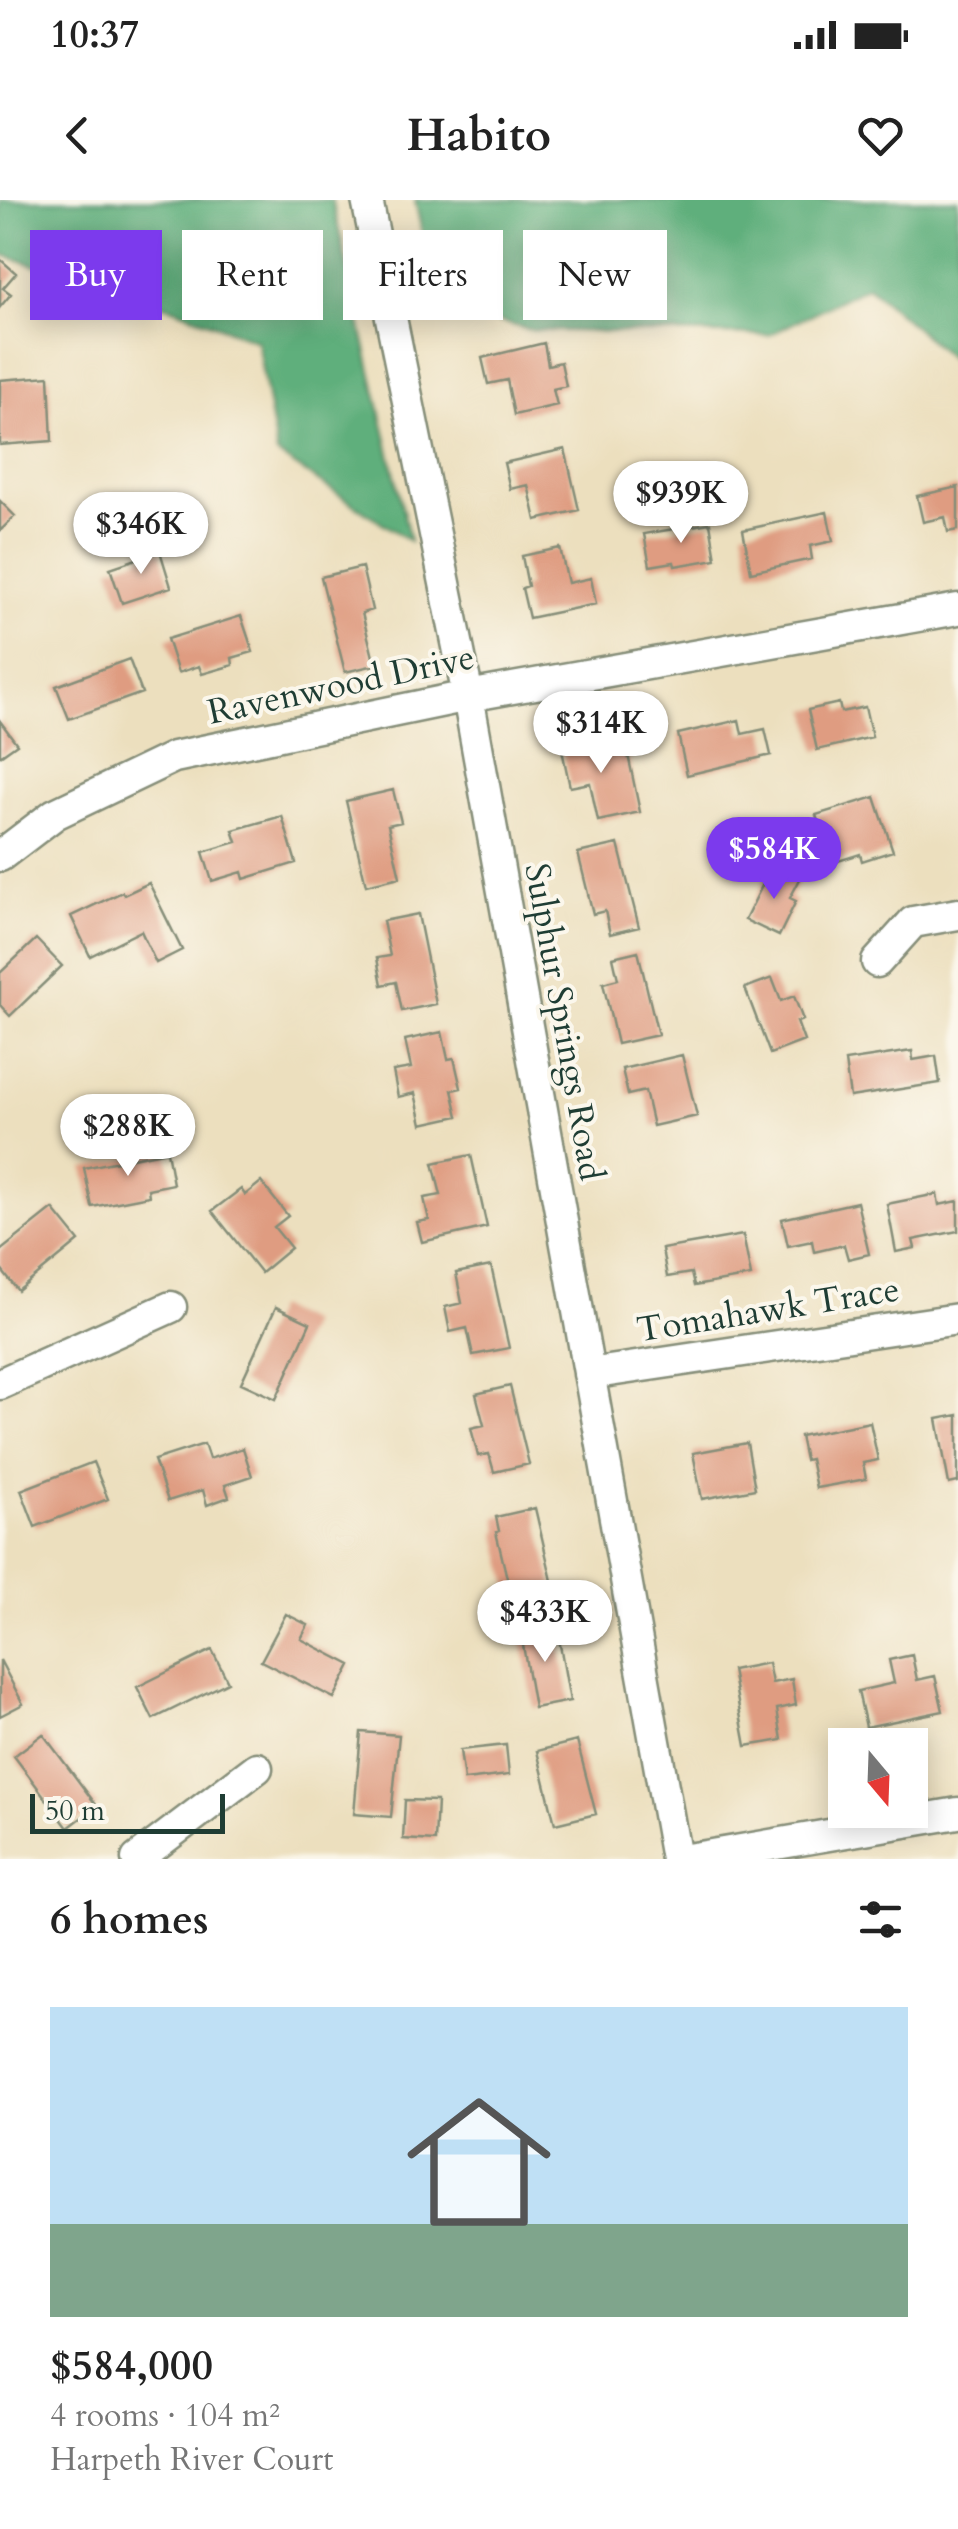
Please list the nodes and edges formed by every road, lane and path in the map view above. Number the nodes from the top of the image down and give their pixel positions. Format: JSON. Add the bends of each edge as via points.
{"nodes":[{"id":1,"x":367,"y":200,"type":"edge"},
{"id":2,"x":958,"y":609,"type":"edge"},
{"id":3,"x":468,"y":696,"type":"junction"},
{"id":4,"x":0,"y":856,"type":"edge"},
{"id":5,"x":958,"y":914,"type":"edge"},
{"id":6,"x":877,"y":962,"type":"dead end"},
{"id":7,"x":171,"y":1307,"type":"dead end"},
{"id":8,"x":958,"y":1319,"type":"edge"},
{"id":9,"x":589,"y":1374,"type":"junction"},
{"id":10,"x":0,"y":1384,"type":"edge"},
{"id":11,"x":258,"y":1768,"type":"dead end"},
{"id":12,"x":958,"y":1813,"type":"edge"},
{"id":13,"x":137,"y":1859,"type":"edge"},
{"id":14,"x":676,"y":1859,"type":"edge"},
{"id":15,"x":688,"y":1859,"type":"edge"}],
"edges":[{"from":1,"to":3,"type":"street","name":"Sulphur Springs Road"},
{"from":2,"to":3,"type":"street","name":"Ravenwood Drive"},
{"from":3,"to":4,"type":"street","name":"Ravenwood Drive","via":[[174,758],[56,814]]},
{"from":3,"to":9,"type":"street","name":"Sulphur Springs Road"},
{"from":5,"to":6,"type":"street","via":[[913,922]]},
{"from":7,"to":10,"type":"street"},
{"from":8,"to":9,"type":"street","name":"Tomahawk Trace"},
{"from":9,"to":14,"type":"street","name":"Sulphur Springs Road"},
{"from":11,"to":13,"type":"street"},
{"from":12,"to":15,"type":"street"}]}
